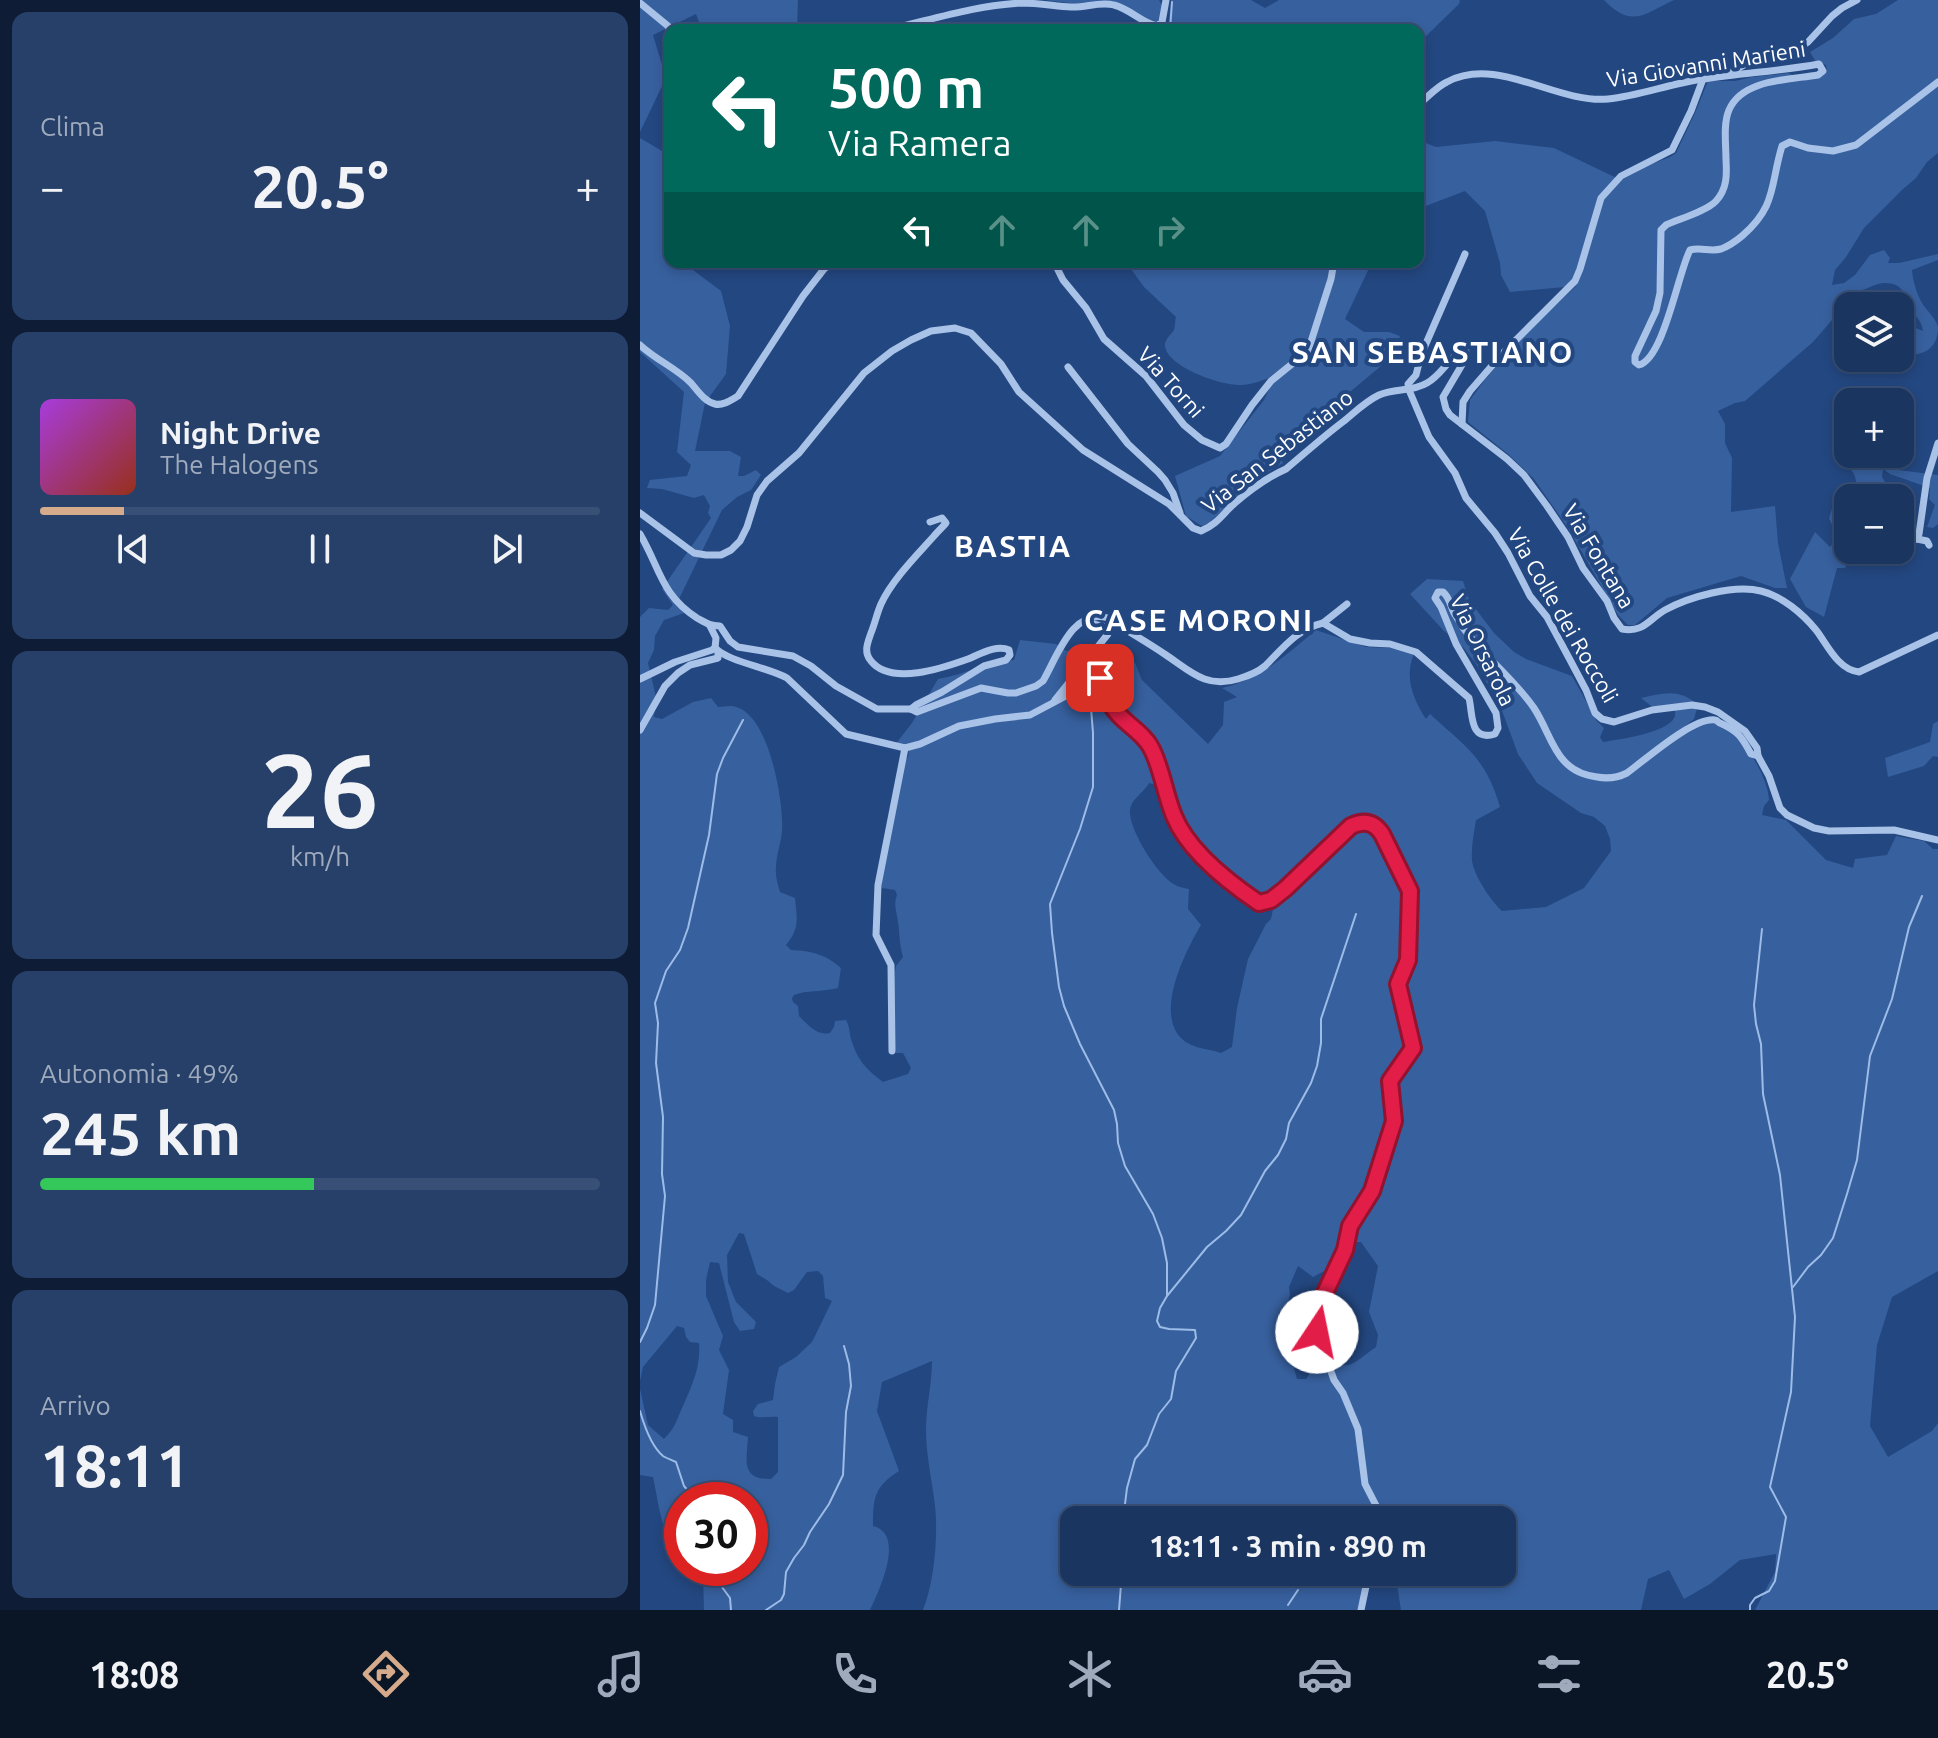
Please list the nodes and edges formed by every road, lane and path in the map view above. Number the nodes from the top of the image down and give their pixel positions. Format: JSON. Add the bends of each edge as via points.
{"nodes":[{"id":1,"x":1166,"y":0,"type":"edge"},
{"id":2,"x":1857,"y":0,"type":"edge"},
{"id":3,"x":640,"y":3,"type":"edge"},
{"id":4,"x":666,"y":24,"type":"edge"},
{"id":5,"x":913,"y":24,"type":"edge"},
{"id":6,"x":1149,"y":24,"type":"edge"},
{"id":7,"x":1160,"y":24,"type":"edge"},
{"id":8,"x":1723,"y":76,"type":"junction"},
{"id":9,"x":1703,"y":79,"type":"junction"},
{"id":10,"x":1938,"y":82,"type":"edge"},
{"id":11,"x":1424,"y":100,"type":"edge"},
{"id":12,"x":1465,"y":254,"type":"dead end"},
{"id":13,"x":825,"y":268,"type":"edge"},
{"id":14,"x":1057,"y":268,"type":"edge"},
{"id":15,"x":1333,"y":268,"type":"edge"},
{"id":16,"x":640,"y":345,"type":"edge"},
{"id":17,"x":1068,"y":367,"type":"dead end"},
{"id":18,"x":1409,"y":390,"type":"junction"},
{"id":19,"x":1452,"y":417,"type":"joint"},
{"id":20,"x":1462,"y":424,"type":"junction"},
{"id":21,"x":1938,"y":443,"type":"edge"},
{"id":22,"x":640,"y":513,"type":"edge"},
{"id":23,"x":1180,"y":515,"type":"junction"},
{"id":24,"x":930,"y":522,"type":"dead end"},
{"id":25,"x":640,"y":534,"type":"edge"},
{"id":26,"x":1914,"y":539,"type":"edge"},
{"id":27,"x":1917,"y":539,"type":"junction"},
{"id":28,"x":1929,"y":545,"type":"dead end"},
{"id":29,"x":1347,"y":604,"type":"dead end"},
{"id":30,"x":1082,"y":622,"type":"junction"},
{"id":31,"x":1323,"y":623,"type":"junction"},
{"id":32,"x":710,"y":626,"type":"junction"},
{"id":33,"x":1938,"y":635,"type":"edge"},
{"id":34,"x":716,"y":649,"type":"junction"},
{"id":35,"x":640,"y":679,"type":"edge"},
{"id":36,"x":1053,"y":702,"type":"junction"},
{"id":37,"x":911,"y":709,"type":"junction"},
{"id":38,"x":640,"y":730,"type":"edge"},
{"id":39,"x":905,"y":748,"type":"junction"},
{"id":40,"x":1758,"y":756,"type":"junction"},
{"id":41,"x":1938,"y":840,"type":"edge"},
{"id":42,"x":892,"y":1051,"type":"dead end"},
{"id":43,"x":1376,"y":1506,"type":"edge"},
{"id":44,"x":1366,"y":1586,"type":"edge"},
{"id":45,"x":1361,"y":1610,"type":"edge"}],
"edges":[{"from":1,"to":7,"type":"street"},
{"from":2,"to":8,"type":"street","via":[[1795,50],[1758,57]]},
{"from":3,"to":4,"type":"street"},
{"from":5,"to":6,"type":"street","via":[[964,10],[1027,3],[1111,4]]},
{"from":8,"to":9,"type":"street","name":"Via Giovanni Marieni"},
{"from":8,"to":10,"type":"street","name":"Via Giovanni Marieni","via":[[1819,64],[1823,71],[1754,88],[1729,109],[1727,173],[1720,195],[1713,204],[1661,230],[1660,293],[1635,356],[1639,365],[1653,353],[1690,250],[1734,243],[1763,215],[1782,146],[1790,142],[1833,151],[1856,145]]},
{"from":9,"to":11,"type":"street","name":"Via Giovanni Marieni","via":[[1593,100],[1504,77],[1466,75],[1446,82]]},
{"from":9,"to":20,"type":"street","via":[[1672,150],[1621,176],[1601,198],[1575,281],[1470,391],[1463,402]]},
{"from":12,"to":18,"type":"street"},
{"from":13,"to":16,"type":"street","via":[[738,396],[725,404],[707,400]]},
{"from":14,"to":15,"type":"street","name":"Via Torni","via":[[1104,339],[1146,376],[1193,434],[1220,448],[1271,381],[1308,351]]},
{"from":17,"to":23,"type":"street","via":[[1128,444],[1165,480]]},
{"from":18,"to":19,"type":"street","name":"Via San Sebastiano","via":[[1427,384],[1454,355],[1466,352],[1443,397]]},
{"from":18,"to":23,"type":"street","name":"Via San Sebastiano","via":[[1367,402],[1286,469],[1234,503],[1214,526],[1201,531]]},
{"from":18,"to":40,"type":"street","name":"Via Colle dei Roccoli","via":[[1429,437],[1466,498],[1495,533],[1547,617],[1595,713],[1614,722],[1652,710],[1697,705],[1745,731]]},
{"from":19,"to":20,"type":"street","name":"Via Fontana"},
{"from":20,"to":33,"type":"street","name":"Via Fontana","via":[[1524,475],[1622,629],[1639,629],[1665,610],[1739,589],[1784,601],[1853,671]]},
{"from":21,"to":27,"type":"street"},
{"from":22,"to":23,"type":"street","name":"Via San Sebastiano","via":[[694,553],[721,555],[731,550],[767,481],[799,453],[864,373],[911,340],[955,328],[971,333],[1019,392],[1083,450]]},
{"from":24,"to":37,"type":"street","via":[[942,518],[946,523],[889,590],[867,656],[880,670],[906,675],[996,648],[1010,654]]},
{"from":25,"to":32,"type":"street","via":[[669,593]]},
{"from":26,"to":27,"type":"street"},
{"from":27,"to":28,"type":"street"},
{"from":29,"to":31,"type":"street"},
{"from":30,"to":31,"type":"street","via":[[1108,618],[1184,669],[1219,683],[1259,671],[1287,642]]},
{"from":30,"to":36,"type":"street","via":[[1106,627],[1108,634]]},
{"from":30,"to":37,"type":"street","via":[[1036,686],[1016,693],[981,688],[917,712]]},
{"from":31,"to":40,"type":"street","name":"Via Orsarola","via":[[1350,639],[1416,652],[1469,698],[1478,733],[1495,734],[1496,713],[1435,598],[1443,592],[1466,631],[1534,709],[1552,746],[1570,768],[1589,776],[1618,778],[1689,728],[1715,720],[1732,728]]},
{"from":32,"to":34,"type":"street"},
{"from":32,"to":37,"type":"street","via":[[720,626],[738,647],[793,656],[877,709]]},
{"from":34,"to":35,"type":"street"},
{"from":34,"to":38,"type":"street","via":[[717,659],[686,667],[665,686]]},
{"from":34,"to":39,"type":"street","via":[[787,678],[846,734]]},
{"from":36,"to":39,"type":"street","via":[[1030,715],[959,726]]},
{"from":36,"to":43,"type":"street","via":[[1083,677],[1100,678],[1111,705],[1149,744],[1186,836],[1230,884],[1259,903],[1285,889],[1351,826],[1368,822],[1377,827],[1410,891],[1408,960],[1398,984],[1413,1048],[1390,1081],[1394,1121],[1372,1191],[1350,1226],[1345,1250],[1316,1312],[1317,1332],[1334,1380],[1358,1429],[1365,1484]]},
{"from":39,"to":42,"type":"street","via":[[878,885],[876,935],[891,965]]},
{"from":40,"to":41,"type":"street","name":"Via Colle dei Roccoli","via":[[1783,812],[1814,828],[1894,830]]},
{"from":44,"to":45,"type":"street"}]}
